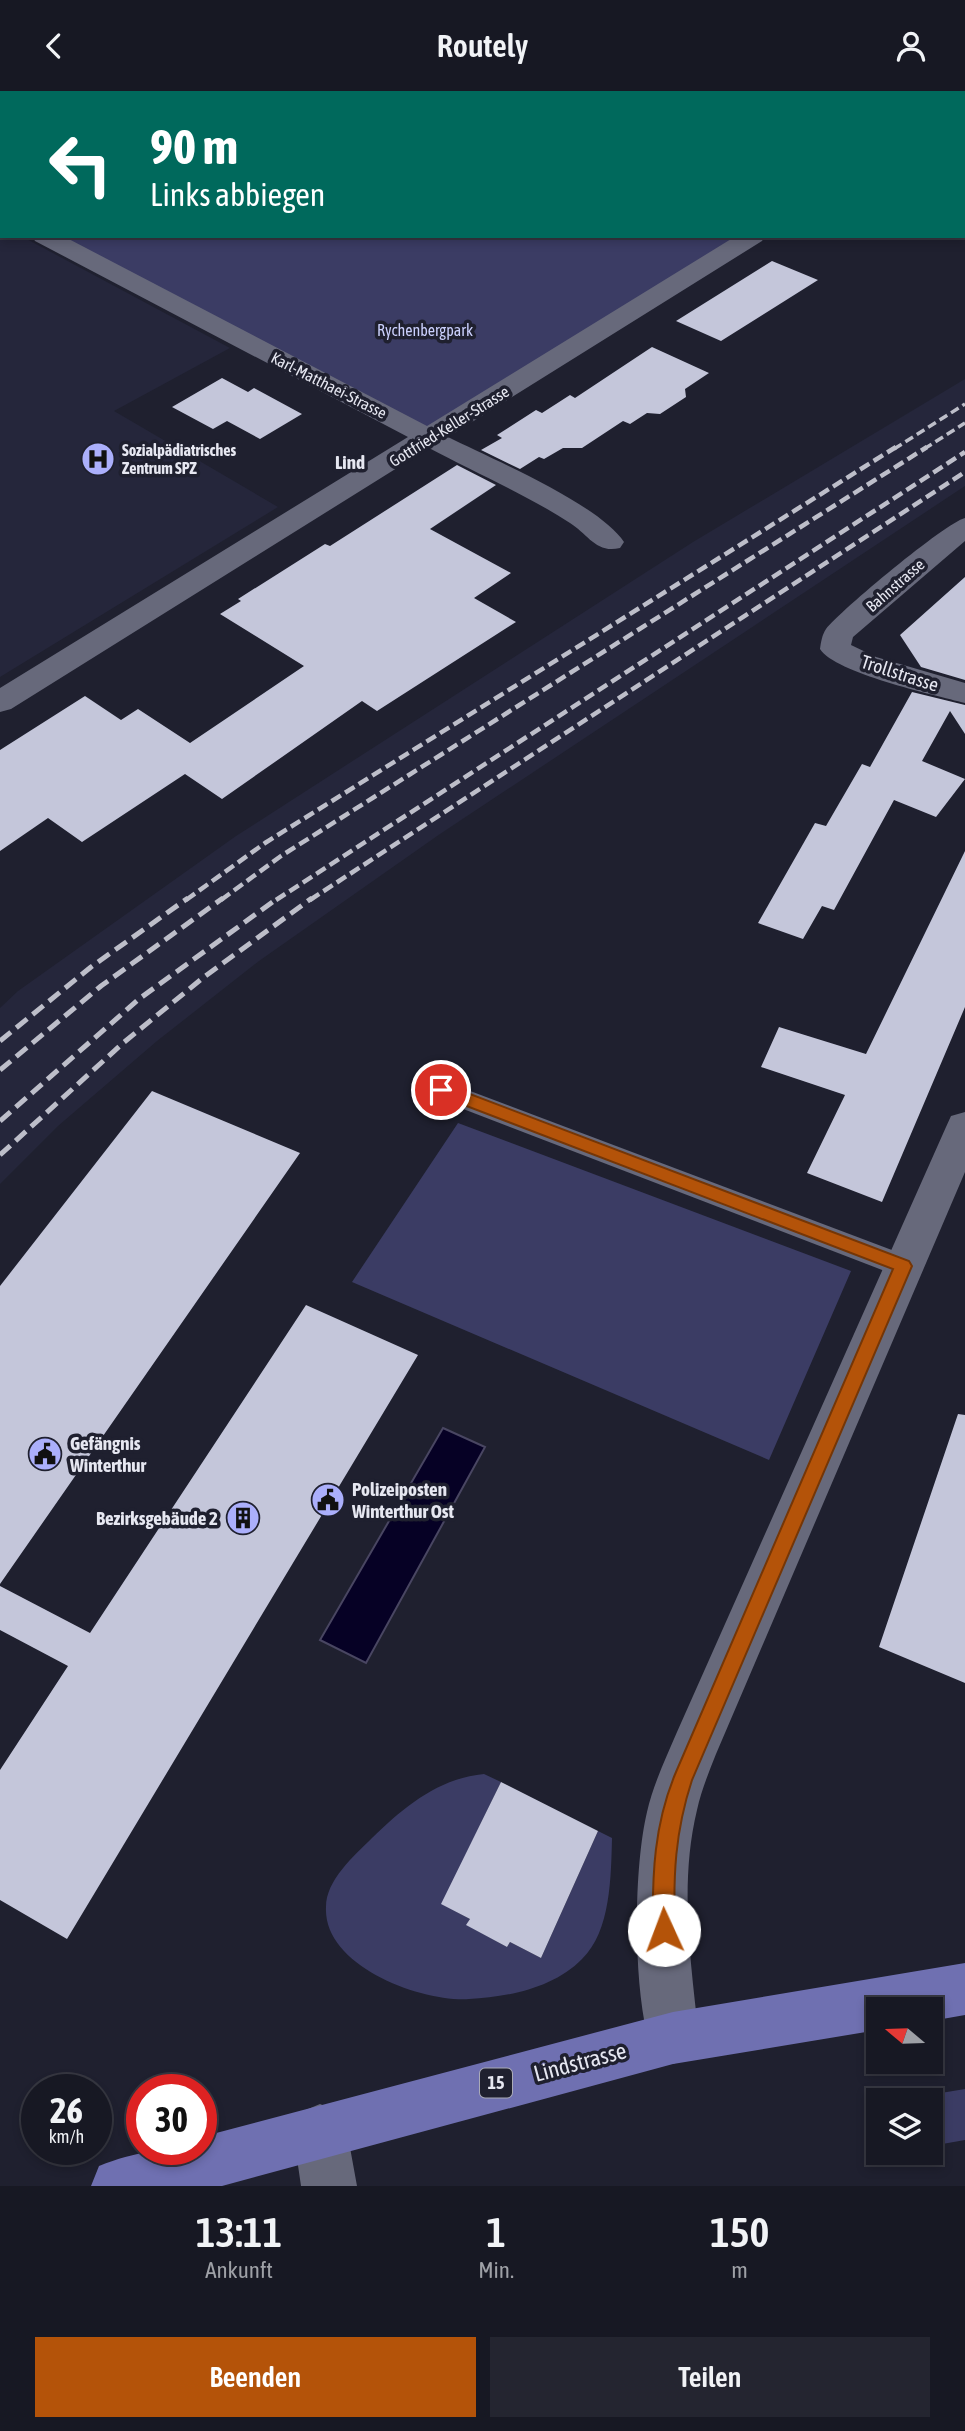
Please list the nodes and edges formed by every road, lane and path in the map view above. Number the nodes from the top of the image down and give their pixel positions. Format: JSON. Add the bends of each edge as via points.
{"nodes":[{"id":1,"x":48,"y":238,"type":"edge"},
{"id":2,"x":750,"y":238,"type":"edge"},
{"id":3,"x":431,"y":437,"type":"junction"},
{"id":4,"x":965,"y":527,"type":"edge"},
{"id":5,"x":610,"y":542,"type":"dead end"},
{"id":6,"x":835,"y":649,"type":"joint"},
{"id":7,"x":965,"y":693,"type":"edge"},
{"id":8,"x":0,"y":702,"type":"edge"},
{"id":9,"x":441,"y":1090,"type":"dead end"},
{"id":10,"x":965,"y":1127,"type":"edge"},
{"id":11,"x":903,"y":1266,"type":"junction"},
{"id":12,"x":965,"y":1989,"type":"edge"},
{"id":13,"x":673,"y":2038,"type":"junction"},
{"id":14,"x":320,"y":2131,"type":"junction"},
{"id":15,"x":120,"y":2186,"type":"edge"},
{"id":16,"x":329,"y":2186,"type":"edge"}],
"edges":[{"from":1,"to":3,"type":"street","name":"Karl-Matthaei-Strasse"},
{"from":2,"to":3,"type":"street","name":"Gottfried-Keller-Strasse"},
{"from":3,"to":5,"type":"street","name":"Karl-Matthaei-Strasse","via":[[580,517]]},
{"from":3,"to":8,"type":"street","name":"Gottfried-Keller-Strasse"},
{"from":4,"to":6,"type":"street","name":"Bahnstrasse","via":[[838,634]]},
{"from":6,"to":7,"type":"street","name":"Trollstrasse","via":[[865,664]]},
{"from":9,"to":11,"type":"lane"},
{"from":10,"to":11,"type":"street"},
{"from":11,"to":13,"type":"street","via":[[694,1749],[672,1811],[663,1870]]},
{"from":12,"to":13,"type":"main road","name":"Lindstrasse","number":"15"},
{"from":13,"to":14,"type":"main road","name":"Lindstrasse","number":"15"},
{"from":14,"to":15,"type":"main road","name":"Lindstrasse","number":"15"},
{"from":14,"to":16,"type":"street"}]}
